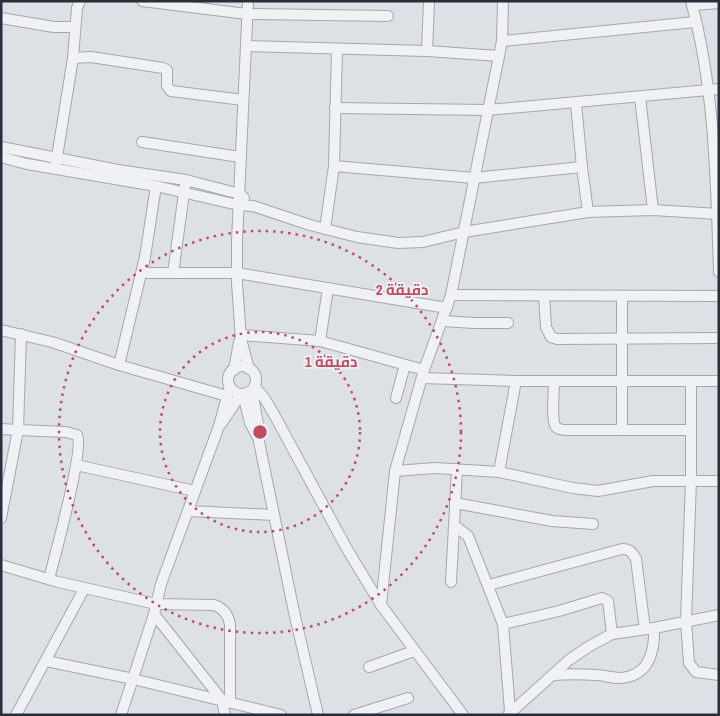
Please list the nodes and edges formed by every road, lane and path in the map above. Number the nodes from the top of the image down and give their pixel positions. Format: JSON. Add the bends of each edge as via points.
{"nodes":[{"id":1,"x":80,"y":1,"type":"edge"},
{"id":2,"x":142,"y":1,"type":"edge"},
{"id":3,"x":248,"y":1,"type":"edge"},
{"id":4,"x":429,"y":1,"type":"edge"},
{"id":5,"x":503,"y":1,"type":"edge"},
{"id":6,"x":691,"y":3,"type":"edge"},
{"id":7,"x":719,"y":3,"type":"edge"},
{"id":8,"x":247,"y":14,"type":"junction"},
{"id":9,"x":388,"y":16,"type":"dead end"},
{"id":10,"x":1,"y":18,"type":"edge"},
{"id":11,"x":696,"y":22,"type":"junction"},
{"id":12,"x":75,"y":27,"type":"junction"},
{"id":13,"x":502,"y":41,"type":"junction"},
{"id":14,"x":246,"y":46,"type":"junction"},
{"id":15,"x":337,"y":49,"type":"junction"},
{"id":16,"x":427,"y":51,"type":"junction"},
{"id":17,"x":499,"y":56,"type":"junction"},
{"id":18,"x":73,"y":58,"type":"junction"},
{"id":19,"x":714,"y":90,"type":"edge"},
{"id":20,"x":640,"y":96,"type":"junction"},
{"id":21,"x":243,"y":100,"type":"junction"},
{"id":22,"x":576,"y":102,"type":"junction"},
{"id":23,"x":334,"y":108,"type":"junction"},
{"id":24,"x":488,"y":110,"type":"junction"},
{"id":25,"x":142,"y":142,"type":"dead end"},
{"id":26,"x":1,"y":147,"type":"edge"},
{"id":27,"x":1,"y":157,"type":"edge"},
{"id":28,"x":240,"y":157,"type":"junction"},
{"id":29,"x":56,"y":163,"type":"junction"},
{"id":30,"x":334,"y":166,"type":"junction"},
{"id":31,"x":582,"y":167,"type":"junction"},
{"id":32,"x":474,"y":178,"type":"junction"},
{"id":33,"x":186,"y":180,"type":"junction"},
{"id":34,"x":156,"y":186,"type":"junction"},
{"id":35,"x":184,"y":192,"type":"junction"},
{"id":36,"x":240,"y":194,"type":"junction"},
{"id":37,"x":238,"y":206,"type":"junction"},
{"id":38,"x":253,"y":206,"type":"junction"},
{"id":39,"x":653,"y":210,"type":"junction"},
{"id":40,"x":588,"y":212,"type":"junction"},
{"id":41,"x":718,"y":214,"type":"edge"},
{"id":42,"x":325,"y":228,"type":"junction"},
{"id":43,"x":464,"y":232,"type":"junction"},
{"id":44,"x":719,"y":272,"type":"edge"},
{"id":45,"x":142,"y":273,"type":"junction"},
{"id":46,"x":173,"y":273,"type":"junction"},
{"id":47,"x":237,"y":273,"type":"junction"},
{"id":48,"x":328,"y":288,"type":"junction"},
{"id":49,"x":451,"y":295,"type":"junction"},
{"id":50,"x":544,"y":296,"type":"junction"},
{"id":51,"x":622,"y":296,"type":"junction"},
{"id":52,"x":719,"y":296,"type":"edge"},
{"id":53,"x":447,"y":308,"type":"junction"},
{"id":54,"x":443,"y":321,"type":"junction"},
{"id":55,"x":508,"y":323,"type":"dead end"},
{"id":56,"x":1,"y":330,"type":"edge"},
{"id":57,"x":21,"y":334,"type":"junction"},
{"id":58,"x":241,"y":337,"type":"junction"},
{"id":59,"x":719,"y":338,"type":"edge"},
{"id":60,"x":622,"y":340,"type":"junction"},
{"id":61,"x":320,"y":341,"type":"junction"},
{"id":62,"x":119,"y":365,"type":"junction"},
{"id":63,"x":405,"y":365,"type":"junction"},
{"id":64,"x":249,"y":369,"type":"junction"},
{"id":65,"x":234,"y":370,"type":"junction"},
{"id":66,"x":423,"y":374,"type":"junction"},
{"id":67,"x":622,"y":380,"type":"junction"},
{"id":68,"x":516,"y":381,"type":"junction"},
{"id":69,"x":719,"y":381,"type":"edge"},
{"id":70,"x":554,"y":382,"type":"junction"},
{"id":71,"x":690,"y":382,"type":"junction"},
{"id":72,"x":228,"y":391,"type":"junction"},
{"id":73,"x":247,"y":391,"type":"junction"},
{"id":74,"x":396,"y":398,"type":"dead end"},
{"id":75,"x":219,"y":426,"type":"junction"},
{"id":76,"x":1,"y":429,"type":"edge"},
{"id":77,"x":18,"y":430,"type":"junction"},
{"id":78,"x":622,"y":430,"type":"junction"},
{"id":79,"x":691,"y":430,"type":"junction"},
{"id":80,"x":76,"y":465,"type":"junction"},
{"id":81,"x":457,"y":469,"type":"junction"},
{"id":82,"x":395,"y":471,"type":"junction"},
{"id":83,"x":499,"y":472,"type":"junction"},
{"id":84,"x":691,"y":480,"type":"junction"},
{"id":85,"x":719,"y":480,"type":"edge"},
{"id":86,"x":195,"y":491,"type":"junction"},
{"id":87,"x":455,"y":503,"type":"junction"},
{"id":88,"x":188,"y":511,"type":"junction"},
{"id":89,"x":274,"y":515,"type":"junction"},
{"id":90,"x":1,"y":518,"type":"edge"},
{"id":91,"x":593,"y":524,"type":"dead end"},
{"id":92,"x":454,"y":525,"type":"junction"},
{"id":93,"x":1,"y":564,"type":"edge"},
{"id":94,"x":49,"y":579,"type":"junction"},
{"id":95,"x":451,"y":582,"type":"dead end"},
{"id":96,"x":489,"y":585,"type":"junction"},
{"id":97,"x":84,"y":589,"type":"junction"},
{"id":98,"x":156,"y":604,"type":"junction"},
{"id":99,"x":380,"y":605,"type":"junction"},
{"id":100,"x":154,"y":614,"type":"junction"},
{"id":101,"x":719,"y":615,"type":"edge"},
{"id":102,"x":686,"y":621,"type":"junction"},
{"id":103,"x":503,"y":624,"type":"junction"},
{"id":104,"x":649,"y":629,"type":"junction"},
{"id":105,"x":612,"y":634,"type":"junction"},
{"id":106,"x":414,"y":651,"type":"junction"},
{"id":107,"x":46,"y":661,"type":"junction"},
{"id":108,"x":369,"y":667,"type":"dead end"},
{"id":109,"x":553,"y":675,"type":"junction"},
{"id":110,"x":719,"y":675,"type":"edge"},
{"id":111,"x":133,"y":678,"type":"junction"},
{"id":112,"x":408,"y":698,"type":"dead end"},
{"id":113,"x":226,"y":701,"type":"junction"},
{"id":114,"x":267,"y":713,"type":"edge"},
{"id":115,"x":509,"y":713,"type":"edge"},
{"id":116,"x":16,"y":715,"type":"edge"},
{"id":117,"x":121,"y":715,"type":"edge"},
{"id":118,"x":225,"y":715,"type":"edge"},
{"id":119,"x":281,"y":715,"type":"edge"},
{"id":120,"x":318,"y":715,"type":"edge"},
{"id":121,"x":354,"y":715,"type":"edge"},
{"id":122,"x":463,"y":715,"type":"edge"}],
"edges":[{"from":1,"to":12,"type":"street"},
{"from":2,"to":8,"type":"street"},
{"from":3,"to":8,"type":"street"},
{"from":4,"to":16,"type":"street"},
{"from":5,"to":13,"type":"street"},
{"from":6,"to":7,"type":"street"},
{"from":6,"to":11,"type":"street"},
{"from":8,"to":9,"type":"street"},
{"from":8,"to":14,"type":"street"},
{"from":10,"to":12,"type":"street","via":[[54,27]]},
{"from":11,"to":13,"type":"street"},
{"from":11,"to":19,"type":"street"},
{"from":12,"to":18,"type":"street"},
{"from":13,"to":17,"type":"street"},
{"from":14,"to":15,"type":"street"},
{"from":14,"to":21,"type":"street"},
{"from":15,"to":16,"type":"street"},
{"from":15,"to":23,"type":"street"},
{"from":16,"to":17,"type":"street"},
{"from":17,"to":24,"type":"street"},
{"from":18,"to":21,"type":"street","via":[[91,57],[163,68],[167,70],[167,86],[171,91]]},
{"from":18,"to":29,"type":"street"},
{"from":19,"to":20,"type":"street"},
{"from":19,"to":41,"type":"street"},
{"from":20,"to":22,"type":"street"},
{"from":20,"to":39,"type":"street"},
{"from":21,"to":28,"type":"street"},
{"from":22,"to":24,"type":"street"},
{"from":22,"to":31,"type":"street"},
{"from":23,"to":24,"type":"street"},
{"from":23,"to":30,"type":"street"},
{"from":24,"to":32,"type":"street"},
{"from":25,"to":28,"type":"street"},
{"from":26,"to":29,"type":"street"},
{"from":27,"to":29,"type":"street"},
{"from":28,"to":36,"type":"street"},
{"from":29,"to":33,"type":"street"},
{"from":29,"to":34,"type":"street"},
{"from":30,"to":32,"type":"street"},
{"from":30,"to":42,"type":"street"},
{"from":31,"to":32,"type":"street"},
{"from":31,"to":40,"type":"street"},
{"from":32,"to":43,"type":"street"},
{"from":33,"to":35,"type":"street"},
{"from":33,"to":36,"type":"street"},
{"from":34,"to":35,"type":"street"},
{"from":34,"to":45,"type":"street"},
{"from":35,"to":37,"type":"street"},
{"from":35,"to":46,"type":"street"},
{"from":36,"to":37,"type":"street"},
{"from":36,"to":38,"type":"street"},
{"from":37,"to":38,"type":"street"},
{"from":37,"to":47,"type":"street"},
{"from":38,"to":42,"type":"street"},
{"from":39,"to":40,"type":"street"},
{"from":39,"to":41,"type":"street"},
{"from":40,"to":43,"type":"street"},
{"from":41,"to":44,"type":"street"},
{"from":42,"to":43,"type":"street","via":[[357,237],[404,243]]},
{"from":43,"to":49,"type":"street"},
{"from":45,"to":46,"type":"street"},
{"from":45,"to":62,"type":"street"},
{"from":46,"to":47,"type":"street"},
{"from":47,"to":48,"type":"street"},
{"from":47,"to":58,"type":"street"},
{"from":48,"to":53,"type":"street"},
{"from":48,"to":61,"type":"street"},
{"from":49,"to":50,"type":"street"},
{"from":49,"to":53,"type":"street"},
{"from":50,"to":51,"type":"street"},
{"from":50,"to":60,"type":"street","via":[[546,327],[551,337]]},
{"from":51,"to":52,"type":"street"},
{"from":51,"to":60,"type":"street"},
{"from":53,"to":54,"type":"street"},
{"from":54,"to":55,"type":"street"},
{"from":54,"to":66,"type":"street"},
{"from":56,"to":57,"type":"street"},
{"from":57,"to":62,"type":"street"},
{"from":57,"to":77,"type":"street"},
{"from":58,"to":61,"type":"street"},
{"from":58,"to":64,"type":"street"},
{"from":58,"to":65,"type":"street"},
{"from":59,"to":60,"type":"street"},
{"from":60,"to":67,"type":"street"},
{"from":61,"to":63,"type":"street"},
{"from":62,"to":72,"type":"street"},
{"from":63,"to":66,"type":"street"},
{"from":63,"to":74,"type":"street"},
{"from":64,"to":65,"type":"street","via":[[240,367]]},
{"from":64,"to":73,"type":"street","via":[[255,376]]},
{"from":65,"to":72,"type":"street","via":[[229,377]]},
{"from":66,"to":68,"type":"street"},
{"from":66,"to":82,"type":"street"},
{"from":67,"to":70,"type":"street"},
{"from":67,"to":71,"type":"street"},
{"from":67,"to":78,"type":"street"},
{"from":68,"to":70,"type":"street"},
{"from":68,"to":83,"type":"street"},
{"from":69,"to":71,"type":"street"},
{"from":70,"to":78,"type":"street","via":[[553,418],[557,428]]},
{"from":71,"to":79,"type":"street"},
{"from":72,"to":73,"type":"street"},
{"from":72,"to":75,"type":"street"},
{"from":73,"to":75,"type":"street"},
{"from":73,"to":89,"type":"street","via":[[258,424]]},
{"from":73,"to":99,"type":"street","via":[[265,399]]},
{"from":75,"to":86,"type":"street"},
{"from":76,"to":77,"type":"street"},
{"from":77,"to":80,"type":"street","via":[[77,435],[80,439]]},
{"from":77,"to":90,"type":"street"},
{"from":78,"to":79,"type":"street"},
{"from":79,"to":84,"type":"street"},
{"from":80,"to":86,"type":"street"},
{"from":80,"to":94,"type":"street"},
{"from":81,"to":82,"type":"street"},
{"from":81,"to":83,"type":"street"},
{"from":81,"to":87,"type":"street"},
{"from":82,"to":99,"type":"street"},
{"from":83,"to":84,"type":"street","via":[[598,491],[653,481]]},
{"from":84,"to":85,"type":"street"},
{"from":84,"to":102,"type":"street"},
{"from":86,"to":88,"type":"street"},
{"from":87,"to":91,"type":"street","via":[[552,521]]},
{"from":87,"to":92,"type":"street"},
{"from":88,"to":89,"type":"street"},
{"from":88,"to":98,"type":"street"},
{"from":89,"to":120,"type":"street"},
{"from":92,"to":95,"type":"street"},
{"from":92,"to":96,"type":"street","via":[[468,536]]},
{"from":93,"to":94,"type":"street"},
{"from":94,"to":97,"type":"street"},
{"from":96,"to":103,"type":"street"},
{"from":96,"to":104,"type":"street","via":[[628,549],[636,559]]},
{"from":97,"to":98,"type":"street"},
{"from":97,"to":107,"type":"street"},
{"from":98,"to":100,"type":"street"},
{"from":98,"to":113,"type":"street","via":[[214,604],[224,611],[230,624]]},
{"from":99,"to":106,"type":"street"},
{"from":100,"to":111,"type":"street"},
{"from":100,"to":113,"type":"street"},
{"from":101,"to":102,"type":"street"},
{"from":102,"to":104,"type":"street"},
{"from":102,"to":110,"type":"street","via":[[691,667],[696,672]]},
{"from":103,"to":105,"type":"street","via":[[602,598],[608,601]]},
{"from":103,"to":115,"type":"street"},
{"from":104,"to":105,"type":"street"},
{"from":104,"to":109,"type":"street","via":[[655,644],[650,658],[642,670],[630,676]]},
{"from":105,"to":109,"type":"street","via":[[588,647]]},
{"from":106,"to":108,"type":"street"},
{"from":106,"to":122,"type":"street"},
{"from":107,"to":111,"type":"street"},
{"from":107,"to":116,"type":"street"},
{"from":109,"to":115,"type":"street"},
{"from":111,"to":113,"type":"street"},
{"from":111,"to":117,"type":"street"},
{"from":112,"to":121,"type":"street"},
{"from":113,"to":114,"type":"street"},
{"from":113,"to":118,"type":"street"},
{"from":114,"to":119,"type":"street"}]}
